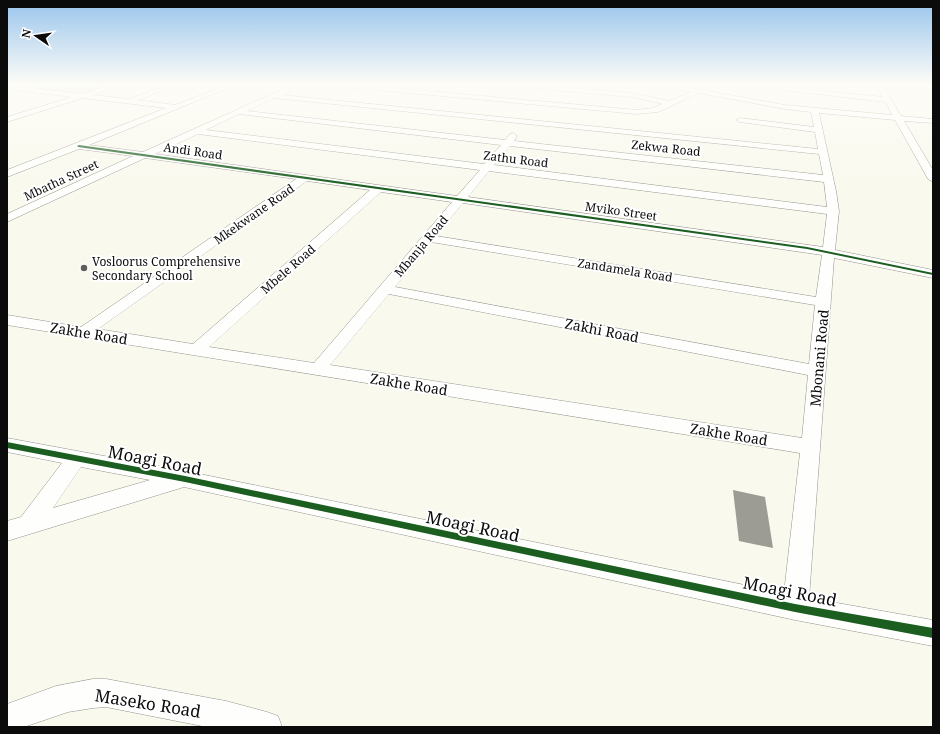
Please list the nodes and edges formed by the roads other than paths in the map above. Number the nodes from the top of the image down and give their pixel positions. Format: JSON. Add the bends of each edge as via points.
{"nodes":[{"id":1,"x":148,"y":118,"type":"edge"},
{"id":2,"x":224,"y":118,"type":"edge"},
{"id":3,"x":294,"y":118,"type":"edge"},
{"id":4,"x":496,"y":118,"type":"edge"},
{"id":5,"x":817,"y":118,"type":"edge"},
{"id":6,"x":900,"y":118,"type":"edge"},
{"id":7,"x":910,"y":118,"type":"edge"},
{"id":8,"x":740,"y":120,"type":"dead end"},
{"id":9,"x":524,"y":121,"type":"junction"},
{"id":10,"x":933,"y":121,"type":"edge"},
{"id":11,"x":819,"y":130,"type":"junction"},
{"id":12,"x":196,"y":131,"type":"junction"},
{"id":13,"x":508,"y":142,"type":"junction"},
{"id":14,"x":79,"y":146,"type":"junction"},
{"id":15,"x":823,"y":152,"type":"junction"},
{"id":16,"x":143,"y":155,"type":"junction"},
{"id":17,"x":486,"y":168,"type":"junction"},
{"id":18,"x":7,"y":174,"type":"edge"},
{"id":19,"x":305,"y":178,"type":"junction"},
{"id":20,"x":828,"y":178,"type":"junction"},
{"id":21,"x":933,"y":179,"type":"edge"},
{"id":22,"x":379,"y":188,"type":"junction"},
{"id":23,"x":460,"y":199,"type":"junction"},
{"id":24,"x":833,"y":211,"type":"junction"},
{"id":25,"x":7,"y":218,"type":"edge"},
{"id":26,"x":428,"y":238,"type":"junction"},
{"id":27,"x":830,"y":252,"type":"junction"},
{"id":28,"x":933,"y":274,"type":"edge"},
{"id":29,"x":385,"y":289,"type":"junction"},
{"id":30,"x":823,"y":302,"type":"junction"},
{"id":31,"x":7,"y":320,"type":"edge"},
{"id":32,"x":84,"y":332,"type":"junction"},
{"id":33,"x":196,"y":350,"type":"junction"},
{"id":34,"x":318,"y":369,"type":"junction"},
{"id":35,"x":818,"y":371,"type":"junction"},
{"id":36,"x":7,"y":445,"type":"edge"},
{"id":37,"x":811,"y":447,"type":"junction"},
{"id":38,"x":76,"y":459,"type":"junction"},
{"id":39,"x":184,"y":479,"type":"junction"},
{"id":40,"x":28,"y":525,"type":"junction"},
{"id":41,"x":7,"y":531,"type":"edge"},
{"id":42,"x":795,"y":608,"type":"junction"},
{"id":43,"x":933,"y":633,"type":"edge"},
{"id":44,"x":7,"y":719,"type":"edge"},
{"id":45,"x":222,"y":721,"type":"edge"},
{"id":46,"x":267,"y":727,"type":"edge"}],
"edges":[{"from":1,"to":14,"type":"street"},
{"from":2,"to":12,"type":"street","name":"Mbatha Street"},
{"from":3,"to":13,"type":"street","name":"Zekwa Road"},
{"from":4,"to":9,"type":"street"},
{"from":5,"to":11,"type":"street","name":"Mbonani Road"},
{"from":6,"to":21,"type":"street"},
{"from":7,"to":10,"type":"street"},
{"from":8,"to":11,"type":"street"},
{"from":9,"to":13,"type":"street","name":"Mbanja Road"},
{"from":9,"to":15,"type":"street"},
{"from":11,"to":15,"type":"street","name":"Mbonani Road"},
{"from":12,"to":16,"type":"street","name":"Mbatha Street"},
{"from":12,"to":17,"type":"street","name":"Zathu Road"},
{"from":13,"to":17,"type":"street","name":"Mbanja Road"},
{"from":13,"to":20,"type":"street","name":"Zekwa Road"},
{"from":14,"to":16,"type":"street","name":"Andi Road"},
{"from":14,"to":18,"type":"street"},
{"from":15,"to":20,"type":"street","name":"Mbonani Road"},
{"from":16,"to":19,"type":"street","name":"Andi Road"},
{"from":16,"to":25,"type":"street","name":"Mbatha Street"},
{"from":17,"to":23,"type":"street","name":"Mbanja Road"},
{"from":17,"to":24,"type":"street","name":"Zathu Road"},
{"from":19,"to":22,"type":"street","name":"Mviko Street"},
{"from":19,"to":32,"type":"street","name":"Mkekwane Road"},
{"from":20,"to":24,"type":"street","name":"Mbonani Road"},
{"from":22,"to":23,"type":"street","name":"Mviko Street"},
{"from":22,"to":33,"type":"street","name":"Mbele Road"},
{"from":23,"to":26,"type":"street","name":"Mbanja Road"},
{"from":23,"to":27,"type":"street","name":"Mviko Street"},
{"from":24,"to":27,"type":"street","name":"Mbonani Road"},
{"from":26,"to":29,"type":"street","name":"Mbanja Road"},
{"from":26,"to":30,"type":"street","name":"Zandamela Road"},
{"from":27,"to":28,"type":"street","name":"Mviko Street"},
{"from":27,"to":30,"type":"street","name":"Mbonani Road"},
{"from":29,"to":34,"type":"street","name":"Mbanja Road"},
{"from":29,"to":35,"type":"street","name":"Zakhi Road"},
{"from":30,"to":35,"type":"street","name":"Mbonani Road"},
{"from":31,"to":32,"type":"street","name":"Zakhe Road"},
{"from":32,"to":33,"type":"street","name":"Zakhe Road"},
{"from":33,"to":34,"type":"street","name":"Zakhe Road"},
{"from":34,"to":37,"type":"street","name":"Zakhe Road"},
{"from":35,"to":37,"type":"street","name":"Mbonani Road"},
{"from":36,"to":38,"type":"street","name":"Moagi Road"},
{"from":37,"to":42,"type":"street","name":"Mbonani Road"},
{"from":38,"to":39,"type":"street","name":"Moagi Road"},
{"from":38,"to":40,"type":"street"},
{"from":39,"to":40,"type":"street"},
{"from":39,"to":42,"type":"street","name":"Moagi Road"},
{"from":40,"to":41,"type":"street"},
{"from":42,"to":43,"type":"street","name":"Moagi Road"},
{"from":44,"to":45,"type":"street","name":"Maseko Road","via":[[65,697],[106,693]]},
{"from":45,"to":46,"type":"street","name":"Maseko Road"}]}
